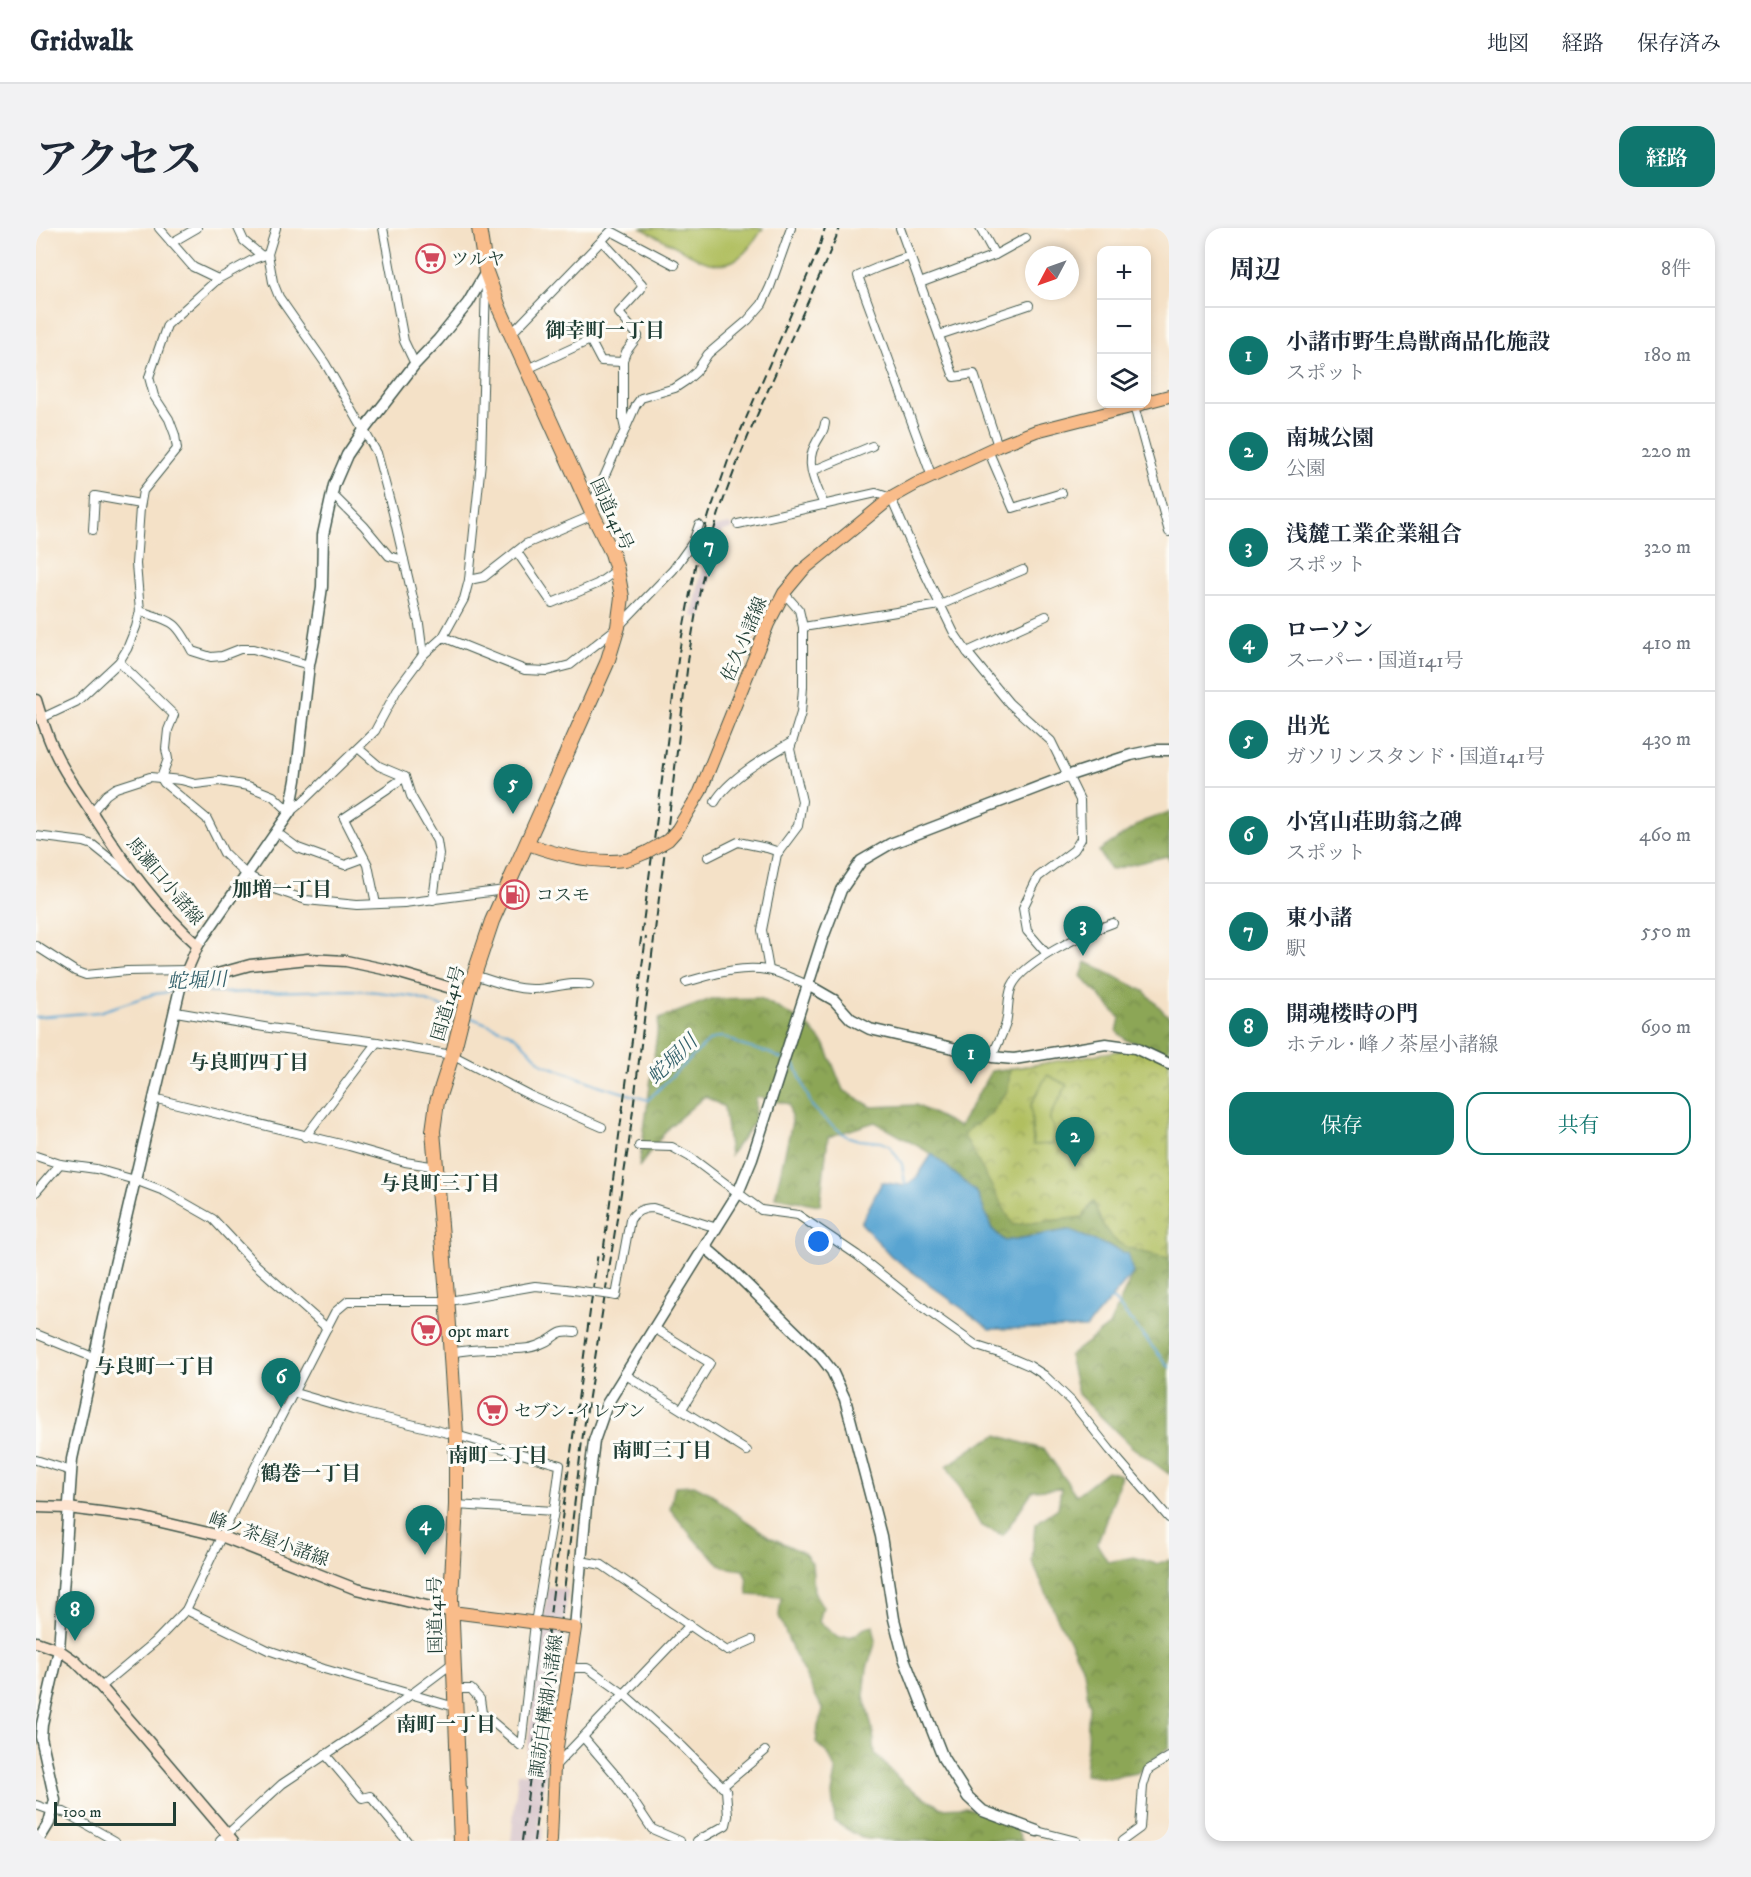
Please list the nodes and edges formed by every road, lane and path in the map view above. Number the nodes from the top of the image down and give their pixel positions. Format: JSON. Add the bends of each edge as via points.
{"nodes":[{"id":1,"x":159,"y":228,"type":"edge"},
{"id":2,"x":197,"y":228,"type":"edge"},
{"id":3,"x":238,"y":228,"type":"edge"},
{"id":4,"x":276,"y":228,"type":"edge"},
{"id":5,"x":383,"y":228,"type":"edge"},
{"id":6,"x":479,"y":228,"type":"edge"},
{"id":7,"x":791,"y":228,"type":"edge"},
{"id":8,"x":900,"y":228,"type":"edge"},
{"id":9,"x":980,"y":228,"type":"edge"},
{"id":10,"x":1026,"y":238,"type":"dead end"},
{"id":11,"x":602,"y":241,"type":"junction"},
{"id":12,"x":171,"y":243,"type":"junction"},
{"id":13,"x":265,"y":255,"type":"junction"},
{"id":14,"x":995,"y":255,"type":"junction"},
{"id":15,"x":910,"y":256,"type":"junction"},
{"id":16,"x":675,"y":265,"type":"dead end"},
{"id":17,"x":486,"y":272,"type":"junction"},
{"id":18,"x":218,"y":279,"type":"junction"},
{"id":19,"x":920,"y":284,"type":"junction"},
{"id":20,"x":1029,"y":305,"type":"dead end"},
{"id":21,"x":511,"y":334,"type":"junction"},
{"id":22,"x":939,"y":335,"type":"junction"},
{"id":23,"x":623,"y":362,"type":"junction"},
{"id":24,"x":415,"y":364,"type":"junction"},
{"id":25,"x":527,"y":369,"type":"junction"},
{"id":26,"x":1169,"y":396,"type":"edge"},
{"id":27,"x":1151,"y":401,"type":"edge"},
{"id":28,"x":1126,"y":408,"type":"edge"},
{"id":29,"x":1139,"y":408,"type":"edge"},
{"id":30,"x":825,"y":423,"type":"dead end"},
{"id":31,"x":625,"y":429,"type":"junction"},
{"id":32,"x":364,"y":430,"type":"junction"},
{"id":33,"x":872,"y":446,"type":"dead end"},
{"id":34,"x":993,"y":448,"type":"junction"},
{"id":35,"x":812,"y":471,"type":"junction"},
{"id":36,"x":932,"y":477,"type":"junction"},
{"id":37,"x":1062,"y":493,"type":"dead end"},
{"id":38,"x":332,"y":494,"type":"junction"},
{"id":39,"x":891,"y":498,"type":"junction"},
{"id":40,"x":140,"y":504,"type":"junction"},
{"id":41,"x":824,"y":505,"type":"junction"},
{"id":42,"x":591,"y":512,"type":"junction"},
{"id":43,"x":738,"y":524,"type":"dead end"},
{"id":44,"x":699,"y":525,"type":"dead end"},
{"id":45,"x":93,"y":530,"type":"dead end"},
{"id":46,"x":1169,"y":532,"type":"edge"},
{"id":47,"x":517,"y":552,"type":"junction"},
{"id":48,"x":404,"y":560,"type":"junction"},
{"id":49,"x":617,"y":570,"type":"junction"},
{"id":50,"x":1023,"y":570,"type":"dead end"},
{"id":51,"x":469,"y":580,"type":"junction"},
{"id":52,"x":784,"y":593,"type":"junction"},
{"id":53,"x":940,"y":605,"type":"junction"},
{"id":54,"x":140,"y":611,"type":"junction"},
{"id":55,"x":1046,"y":616,"type":"dead end"},
{"id":56,"x":618,"y":627,"type":"junction"},
{"id":57,"x":803,"y":627,"type":"junction"},
{"id":58,"x":443,"y":637,"type":"junction"},
{"id":59,"x":967,"y":652,"type":"junction"},
{"id":60,"x":423,"y":655,"type":"junction"},
{"id":61,"x":119,"y":662,"type":"junction"},
{"id":62,"x":309,"y":665,"type":"junction"},
{"id":63,"x":36,"y":700,"type":"edge"},
{"id":64,"x":42,"y":718,"type":"junction"},
{"id":65,"x":792,"y":742,"type":"junction"},
{"id":66,"x":358,"y":748,"type":"junction"},
{"id":67,"x":1169,"y":750,"type":"edge"},
{"id":68,"x":1067,"y":776,"type":"junction"},
{"id":69,"x":405,"y":777,"type":"junction"},
{"id":70,"x":161,"y":778,"type":"junction"},
{"id":71,"x":715,"y":802,"type":"dead end"},
{"id":72,"x":92,"y":812,"type":"junction"},
{"id":73,"x":290,"y":812,"type":"junction"},
{"id":74,"x":276,"y":832,"type":"junction"},
{"id":75,"x":36,"y":837,"type":"edge"},
{"id":76,"x":528,"y":844,"type":"junction"},
{"id":77,"x":779,"y":852,"type":"junction"},
{"id":78,"x":364,"y":858,"type":"junction"},
{"id":79,"x":708,"y":858,"type":"dead end"},
{"id":80,"x":247,"y":875,"type":"junction"},
{"id":81,"x":141,"y":883,"type":"junction"},
{"id":82,"x":505,"y":890,"type":"junction"},
{"id":83,"x":433,"y":900,"type":"junction"},
{"id":84,"x":376,"y":904,"type":"junction"},
{"id":85,"x":1113,"y":923,"type":"dead end"},
{"id":86,"x":198,"y":945,"type":"junction"},
{"id":87,"x":36,"y":946,"type":"edge"},
{"id":88,"x":1047,"y":954,"type":"junction"},
{"id":89,"x":187,"y":970,"type":"junction"},
{"id":90,"x":769,"y":970,"type":"junction"},
{"id":91,"x":474,"y":975,"type":"junction"},
{"id":92,"x":686,"y":982,"type":"dead end"},
{"id":93,"x":182,"y":984,"type":"junction"},
{"id":94,"x":589,"y":985,"type":"dead end"},
{"id":95,"x":808,"y":985,"type":"junction"},
{"id":96,"x":468,"y":993,"type":"junction"},
{"id":97,"x":176,"y":1012,"type":"junction"},
{"id":98,"x":377,"y":1041,"type":"junction"},
{"id":99,"x":452,"y":1055,"type":"junction"},
{"id":100,"x":992,"y":1057,"type":"junction"},
{"id":101,"x":1169,"y":1064,"type":"edge"},
{"id":102,"x":153,"y":1098,"type":"junction"},
{"id":103,"x":602,"y":1127,"type":"dead end"},
{"id":104,"x":305,"y":1137,"type":"junction"},
{"id":105,"x":639,"y":1146,"type":"dead end"},
{"id":106,"x":36,"y":1156,"type":"edge"},
{"id":107,"x":60,"y":1164,"type":"junction"},
{"id":108,"x":437,"y":1167,"type":"junction"},
{"id":109,"x":135,"y":1180,"type":"junction"},
{"id":110,"x":36,"y":1192,"type":"edge"},
{"id":111,"x":738,"y":1193,"type":"junction"},
{"id":112,"x":717,"y":1228,"type":"junction"},
{"id":113,"x":705,"y":1247,"type":"junction"},
{"id":114,"x":448,"y":1301,"type":"junction"},
{"id":115,"x":654,"y":1328,"type":"junction"},
{"id":116,"x":327,"y":1329,"type":"junction"},
{"id":117,"x":576,"y":1332,"type":"dead end"},
{"id":118,"x":36,"y":1334,"type":"edge"},
{"id":119,"x":450,"y":1353,"type":"junction"},
{"id":120,"x":95,"y":1358,"type":"junction"},
{"id":121,"x":626,"y":1375,"type":"junction"},
{"id":122,"x":295,"y":1393,"type":"junction"},
{"id":123,"x":682,"y":1409,"type":"junction"},
{"id":124,"x":456,"y":1435,"type":"junction"},
{"id":125,"x":747,"y":1450,"type":"dead end"},
{"id":126,"x":36,"y":1460,"type":"edge"},
{"id":127,"x":70,"y":1471,"type":"junction"},
{"id":128,"x":456,"y":1505,"type":"junction"},
{"id":129,"x":36,"y":1507,"type":"edge"},
{"id":130,"x":68,"y":1508,"type":"junction"},
{"id":131,"x":554,"y":1511,"type":"junction"},
{"id":132,"x":1169,"y":1518,"type":"edge"},
{"id":133,"x":221,"y":1536,"type":"junction"},
{"id":134,"x":581,"y":1561,"type":"junction"},
{"id":135,"x":186,"y":1610,"type":"junction"},
{"id":136,"x":452,"y":1612,"type":"junction"},
{"id":137,"x":536,"y":1623,"type":"junction"},
{"id":138,"x":690,"y":1625,"type":"junction"},
{"id":139,"x":571,"y":1628,"type":"junction"},
{"id":140,"x":752,"y":1640,"type":"dead end"},
{"id":141,"x":36,"y":1642,"type":"edge"},
{"id":142,"x":59,"y":1650,"type":"junction"},
{"id":143,"x":454,"y":1662,"type":"junction"},
{"id":144,"x":570,"y":1668,"type":"junction"},
{"id":145,"x":101,"y":1688,"type":"junction"},
{"id":146,"x":454,"y":1689,"type":"junction"},
{"id":147,"x":410,"y":1693,"type":"junction"},
{"id":148,"x":624,"y":1694,"type":"junction"},
{"id":149,"x":455,"y":1707,"type":"junction"},
{"id":150,"x":583,"y":1737,"type":"junction"},
{"id":151,"x":765,"y":1751,"type":"dead end"},
{"id":152,"x":325,"y":1754,"type":"junction"},
{"id":153,"x":1169,"y":1757,"type":"edge"},
{"id":154,"x":554,"y":1767,"type":"junction"},
{"id":155,"x":722,"y":1787,"type":"junction"},
{"id":156,"x":36,"y":1806,"type":"edge"},
{"id":157,"x":53,"y":1811,"type":"junction"},
{"id":158,"x":1037,"y":1831,"type":"joint"},
{"id":159,"x":226,"y":1838,"type":"edge"},
{"id":160,"x":38,"y":1841,"type":"edge"},
{"id":161,"x":115,"y":1841,"type":"edge"},
{"id":162,"x":407,"y":1841,"type":"edge"},
{"id":163,"x":461,"y":1841,"type":"edge"},
{"id":164,"x":551,"y":1841,"type":"edge"},
{"id":165,"x":680,"y":1841,"type":"edge"},
{"id":166,"x":697,"y":1841,"type":"edge"},
{"id":167,"x":1076,"y":1841,"type":"edge"},
{"id":168,"x":1122,"y":1841,"type":"edge"}],
"edges":[{"from":1,"to":12,"type":"street"},
{"from":2,"to":12,"type":"street"},
{"from":3,"to":13,"type":"street","via":[[244,241]]},
{"from":4,"to":13,"type":"street"},
{"from":5,"to":24,"type":"street","via":[[404,341]]},
{"from":6,"to":17,"type":"highway","name":"国道141号"},
{"from":7,"to":31,"type":"street","via":[[762,304],[708,354],[687,380],[675,388],[641,398]]},
{"from":8,"to":15,"type":"street"},
{"from":9,"to":14,"type":"street"},
{"from":10,"to":14,"type":"street"},
{"from":11,"to":16,"type":"street","via":[[611,231]]},
{"from":11,"to":21,"type":"street"},
{"from":11,"to":23,"type":"street","via":[[642,284],[619,313],[638,336]]},
{"from":12,"to":18,"type":"street","via":[[193,267]]},
{"from":13,"to":18,"type":"street"},
{"from":13,"to":32,"type":"street","via":[[279,297],[325,363]]},
{"from":14,"to":19,"type":"street"},
{"from":15,"to":19,"type":"street"},
{"from":15,"to":36,"type":"street","via":[[858,276]]},
{"from":17,"to":21,"type":"highway","name":"国道141号"},
{"from":17,"to":24,"type":"street","via":[[468,303]]},
{"from":17,"to":51,"type":"street","via":[[481,462]]},
{"from":18,"to":40,"type":"street","via":[[167,325],[156,353],[149,377],[154,396],[169,419],[177,449],[143,491]]},
{"from":19,"to":22,"type":"street"},
{"from":20,"to":22,"type":"street"},
{"from":21,"to":25,"type":"highway","name":"国道141号"},
{"from":22,"to":34,"type":"street","via":[[954,377],[974,374]]},
{"from":23,"to":25,"type":"street","via":[[601,361],[590,340]]},
{"from":23,"to":31,"type":"street"},
{"from":24,"to":32,"type":"street"},
{"from":25,"to":42,"type":"highway","name":"国道141号"},
{"from":26,"to":27,"type":"main road"},
{"from":28,"to":34,"type":"main road","name":"佐久小諸線","via":[[1036,431]]},
{"from":29,"to":46,"type":"street"},
{"from":30,"to":35,"type":"street","via":[[824,432],[813,446]]},
{"from":31,"to":42,"type":"street"},
{"from":32,"to":38,"type":"street","via":[[347,455]]},
{"from":32,"to":48,"type":"street","via":[[377,453]]},
{"from":33,"to":35,"type":"street"},
{"from":34,"to":36,"type":"main road","name":"佐久小諸線"},
{"from":34,"to":37,"type":"street","via":[[1013,508]]},
{"from":35,"to":41,"type":"street"},
{"from":36,"to":39,"type":"main road","name":"佐久小諸線"},
{"from":38,"to":48,"type":"street","via":[[389,556]]},
{"from":38,"to":62,"type":"street"},
{"from":39,"to":41,"type":"street","via":[[876,493]]},
{"from":39,"to":52,"type":"main road","name":"佐久小諸線","via":[[804,569]]},
{"from":39,"to":53,"type":"street"},
{"from":40,"to":45,"type":"street","via":[[95,495]]},
{"from":40,"to":54,"type":"street","via":[[136,564]]},
{"from":41,"to":43,"type":"street"},
{"from":42,"to":47,"type":"street"},
{"from":42,"to":49,"type":"highway","name":"国道141号"},
{"from":44,"to":56,"type":"street","via":[[693,542],[673,570]]},
{"from":47,"to":49,"type":"street","via":[[552,603],[597,584]]},
{"from":47,"to":51,"type":"street","via":[[484,577]]},
{"from":48,"to":60,"type":"street"},
{"from":49,"to":56,"type":"highway","name":"国道141号","via":[[622,597]]},
{"from":50,"to":53,"type":"street"},
{"from":51,"to":58,"type":"street","via":[[464,599]]},
{"from":52,"to":57,"type":"street","via":[[799,610]]},
{"from":52,"to":76,"type":"main road","name":"佐久小諸線","bridge":true,"via":[[700,792],[668,840],[626,860],[586,859]]},
{"from":53,"to":57,"type":"street"},
{"from":53,"to":59,"type":"street"},
{"from":54,"to":61,"type":"street"},
{"from":54,"to":62,"type":"street","via":[[173,622],[192,651],[211,657],[240,649],[253,650]]},
{"from":55,"to":59,"type":"street"},
{"from":56,"to":58,"type":"street","via":[[570,665],[547,671],[525,670]]},
{"from":56,"to":76,"type":"highway","name":"国道141号","via":[[607,663]]},
{"from":57,"to":65,"type":"street","via":[[804,687]]},
{"from":58,"to":60,"type":"street"},
{"from":59,"to":68,"type":"street","via":[[1009,703],[1051,741]]},
{"from":60,"to":66,"type":"street","via":[[397,690],[375,730]]},
{"from":61,"to":64,"type":"street","via":[[76,702]]},
{"from":61,"to":70,"type":"street","via":[[174,715],[168,730],[168,759]]},
{"from":62,"to":73,"type":"street"},
{"from":63,"to":64,"type":"main road","name":"馬瀬口小諸線"},
{"from":64,"to":72,"type":"main road","name":"馬瀬口小諸線","via":[[53,748]]},
{"from":65,"to":71,"type":"street","via":[[764,758]]},
{"from":65,"to":77,"type":"street","via":[[790,749],[802,801],[798,826]]},
{"from":66,"to":69,"type":"street","via":[[379,766]]},
{"from":66,"to":73,"type":"street"},
{"from":67,"to":68,"type":"street","via":[[1131,755]]},
{"from":68,"to":88,"type":"street","via":[[1080,800],[1081,839],[1074,850],[1038,877],[1023,908],[1027,931]]},
{"from":68,"to":95,"type":"street","via":[[890,844],[861,861],[841,890]]},
{"from":69,"to":78,"type":"street","via":[[344,818]]},
{"from":69,"to":83,"type":"street","via":[[411,796],[437,841]]},
{"from":70,"to":72,"type":"street","via":[[150,777],[116,788]]},
{"from":70,"to":73,"type":"street","via":[[248,786],[273,796]]},
{"from":70,"to":80,"type":"street","via":[[207,819],[224,853]]},
{"from":72,"to":81,"type":"main road","name":"馬瀬口小諸線"},
{"from":73,"to":74,"type":"street"},
{"from":74,"to":78,"type":"street","via":[[298,848],[345,865]]},
{"from":74,"to":80,"type":"street"},
{"from":75,"to":81,"type":"street","via":[[93,845]]},
{"from":76,"to":82,"type":"highway","name":"国道141号"},
{"from":77,"to":79,"type":"street","via":[[738,843]]},
{"from":77,"to":90,"type":"street","via":[[762,930]]},
{"from":78,"to":84,"type":"street"},
{"from":80,"to":84,"type":"street","via":[[306,900]]},
{"from":80,"to":86,"type":"street"},
{"from":81,"to":86,"type":"main road","name":"馬瀬口小諸線"},
{"from":82,"to":83,"type":"street"},
{"from":82,"to":91,"type":"highway","name":"国道141号"},
{"from":83,"to":84,"type":"street"},
{"from":85,"to":88,"type":"street"},
{"from":86,"to":89,"type":"main road","name":"馬瀬口小諸線"},
{"from":87,"to":89,"type":"street","via":[[86,975]]},
{"from":88,"to":100,"type":"street","via":[[1013,984],[1006,1023]]},
{"from":89,"to":93,"type":"main road","name":"馬瀬口小諸線"},
{"from":90,"to":92,"type":"street","via":[[749,968]]},
{"from":90,"to":95,"type":"street"},
{"from":91,"to":94,"type":"street","via":[[527,989],[576,982]]},
{"from":91,"to":96,"type":"highway","name":"国道141号"},
{"from":93,"to":96,"type":"main road","via":[[250,965],[308,959],[346,961]]},
{"from":93,"to":97,"type":"street"},
{"from":95,"to":100,"type":"street","via":[[870,1029]]},
{"from":95,"to":111,"type":"street"},
{"from":96,"to":99,"type":"highway","name":"国道141号"},
{"from":97,"to":98,"type":"street"},
{"from":97,"to":102,"type":"street"},
{"from":98,"to":99,"type":"street"},
{"from":98,"to":104,"type":"street"},
{"from":99,"to":103,"type":"street"},
{"from":99,"to":108,"type":"highway","name":"国道141号","via":[[437,1102],[433,1131]]},
{"from":100,"to":101,"type":"street","via":[[1014,1059],[1106,1044],[1135,1048]]},
{"from":102,"to":104,"type":"street"},
{"from":102,"to":109,"type":"street"},
{"from":104,"to":108,"type":"street"},
{"from":105,"to":111,"type":"street","via":[[680,1150]]},
{"from":106,"to":107,"type":"street"},
{"from":107,"to":109,"type":"street"},
{"from":107,"to":110,"type":"street"},
{"from":108,"to":114,"type":"highway","name":"国道141号"},
{"from":109,"to":116,"type":"street","via":[[164,1191],[213,1219],[256,1265]]},
{"from":109,"to":120,"type":"street"},
{"from":111,"to":112,"type":"street"},
{"from":111,"to":132,"type":"street","via":[[761,1209],[798,1215],[977,1346],[1044,1375],[1071,1401]]},
{"from":112,"to":113,"type":"street"},
{"from":112,"to":114,"type":"street","bridge":true,"via":[[653,1208],[642,1209],[630,1220],[616,1296],[535,1286]]},
{"from":113,"to":115,"type":"street"},
{"from":113,"to":158,"type":"street","via":[[832,1371],[845,1399],[881,1536],[904,1658],[943,1758],[968,1797],[983,1811]]},
{"from":114,"to":116,"type":"street","via":[[348,1301],[335,1312]]},
{"from":114,"to":119,"type":"highway","name":"国道141号"},
{"from":115,"to":121,"type":"street"},
{"from":115,"to":123,"type":"street","via":[[710,1363]]},
{"from":116,"to":122,"type":"street"},
{"from":117,"to":119,"type":"street","via":[[565,1330],[542,1344],[515,1350]]},
{"from":118,"to":120,"type":"street"},
{"from":119,"to":124,"type":"highway","name":"国道141号"},
{"from":120,"to":127,"type":"street"},
{"from":121,"to":123,"type":"street"},
{"from":121,"to":134,"type":"street","via":[[607,1404],[594,1441]]},
{"from":122,"to":124,"type":"street"},
{"from":122,"to":133,"type":"street"},
{"from":123,"to":125,"type":"street"},
{"from":124,"to":128,"type":"highway","name":"国道141号"},
{"from":124,"to":131,"type":"street","via":[[560,1465]]},
{"from":126,"to":127,"type":"street"},
{"from":127,"to":130,"type":"street"},
{"from":128,"to":131,"type":"street"},
{"from":128,"to":136,"type":"highway","name":"国道141号"},
{"from":129,"to":130,"type":"main road","name":"峰ノ茶屋小諸線"},
{"from":130,"to":133,"type":"main road","name":"峰ノ茶屋小諸線","via":[[140,1517]]},
{"from":130,"to":142,"type":"street"},
{"from":131,"to":137,"type":"street"},
{"from":133,"to":135,"type":"street"},
{"from":133,"to":136,"type":"main road","name":"峰ノ茶屋小諸線","via":[[356,1589]]},
{"from":134,"to":138,"type":"street","via":[[602,1565]]},
{"from":134,"to":139,"type":"street"},
{"from":135,"to":145,"type":"street"},
{"from":135,"to":147,"type":"street","via":[[268,1650]]},
{"from":136,"to":137,"type":"main road","name":"諏訪白樺湖小諸線"},
{"from":136,"to":143,"type":"highway","name":"国道141号"},
{"from":137,"to":139,"type":"main road","name":"諏訪白樺湖小諸線","bridge":true},
{"from":137,"to":146,"type":"street","via":[[521,1746],[482,1713],[480,1699],[471,1689]]},
{"from":138,"to":140,"type":"street","via":[[727,1651]]},
{"from":138,"to":148,"type":"street"},
{"from":139,"to":144,"type":"main road","name":"諏訪白樺湖小諸線"},
{"from":141,"to":142,"type":"main road"},
{"from":142,"to":145,"type":"main road"},
{"from":142,"to":157,"type":"street","via":[[41,1737],[55,1800]]},
{"from":143,"to":146,"type":"highway","name":"国道141号"},
{"from":143,"to":147,"type":"street"},
{"from":144,"to":148,"type":"street","via":[[587,1668]]},
{"from":144,"to":154,"type":"main road","name":"諏訪白樺湖小諸線"},
{"from":145,"to":159,"type":"main road"},
{"from":146,"to":149,"type":"highway","name":"国道141号"},
{"from":147,"to":149,"type":"street"},
{"from":147,"to":152,"type":"street"},
{"from":148,"to":150,"type":"street"},
{"from":148,"to":155,"type":"street"},
{"from":149,"to":163,"type":"highway","name":"国道141号"},
{"from":150,"to":154,"type":"street"},
{"from":150,"to":165,"type":"street","via":[[618,1778],[652,1828]]},
{"from":151,"to":155,"type":"street"},
{"from":152,"to":159,"type":"street","via":[[282,1784]]},
{"from":152,"to":162,"type":"street","via":[[362,1798],[370,1796]]},
{"from":153,"to":168,"type":"street","via":[[1148,1770],[1140,1828]]},
{"from":154,"to":164,"type":"main road","name":"諏訪白樺湖小諸線"},
{"from":155,"to":166,"type":"street","via":[[726,1790],[726,1825]]},
{"from":156,"to":157,"type":"street"},
{"from":157,"to":160,"type":"street"},
{"from":157,"to":161,"type":"street","via":[[64,1812]]},
{"from":158,"to":167,"type":"street"}]}
